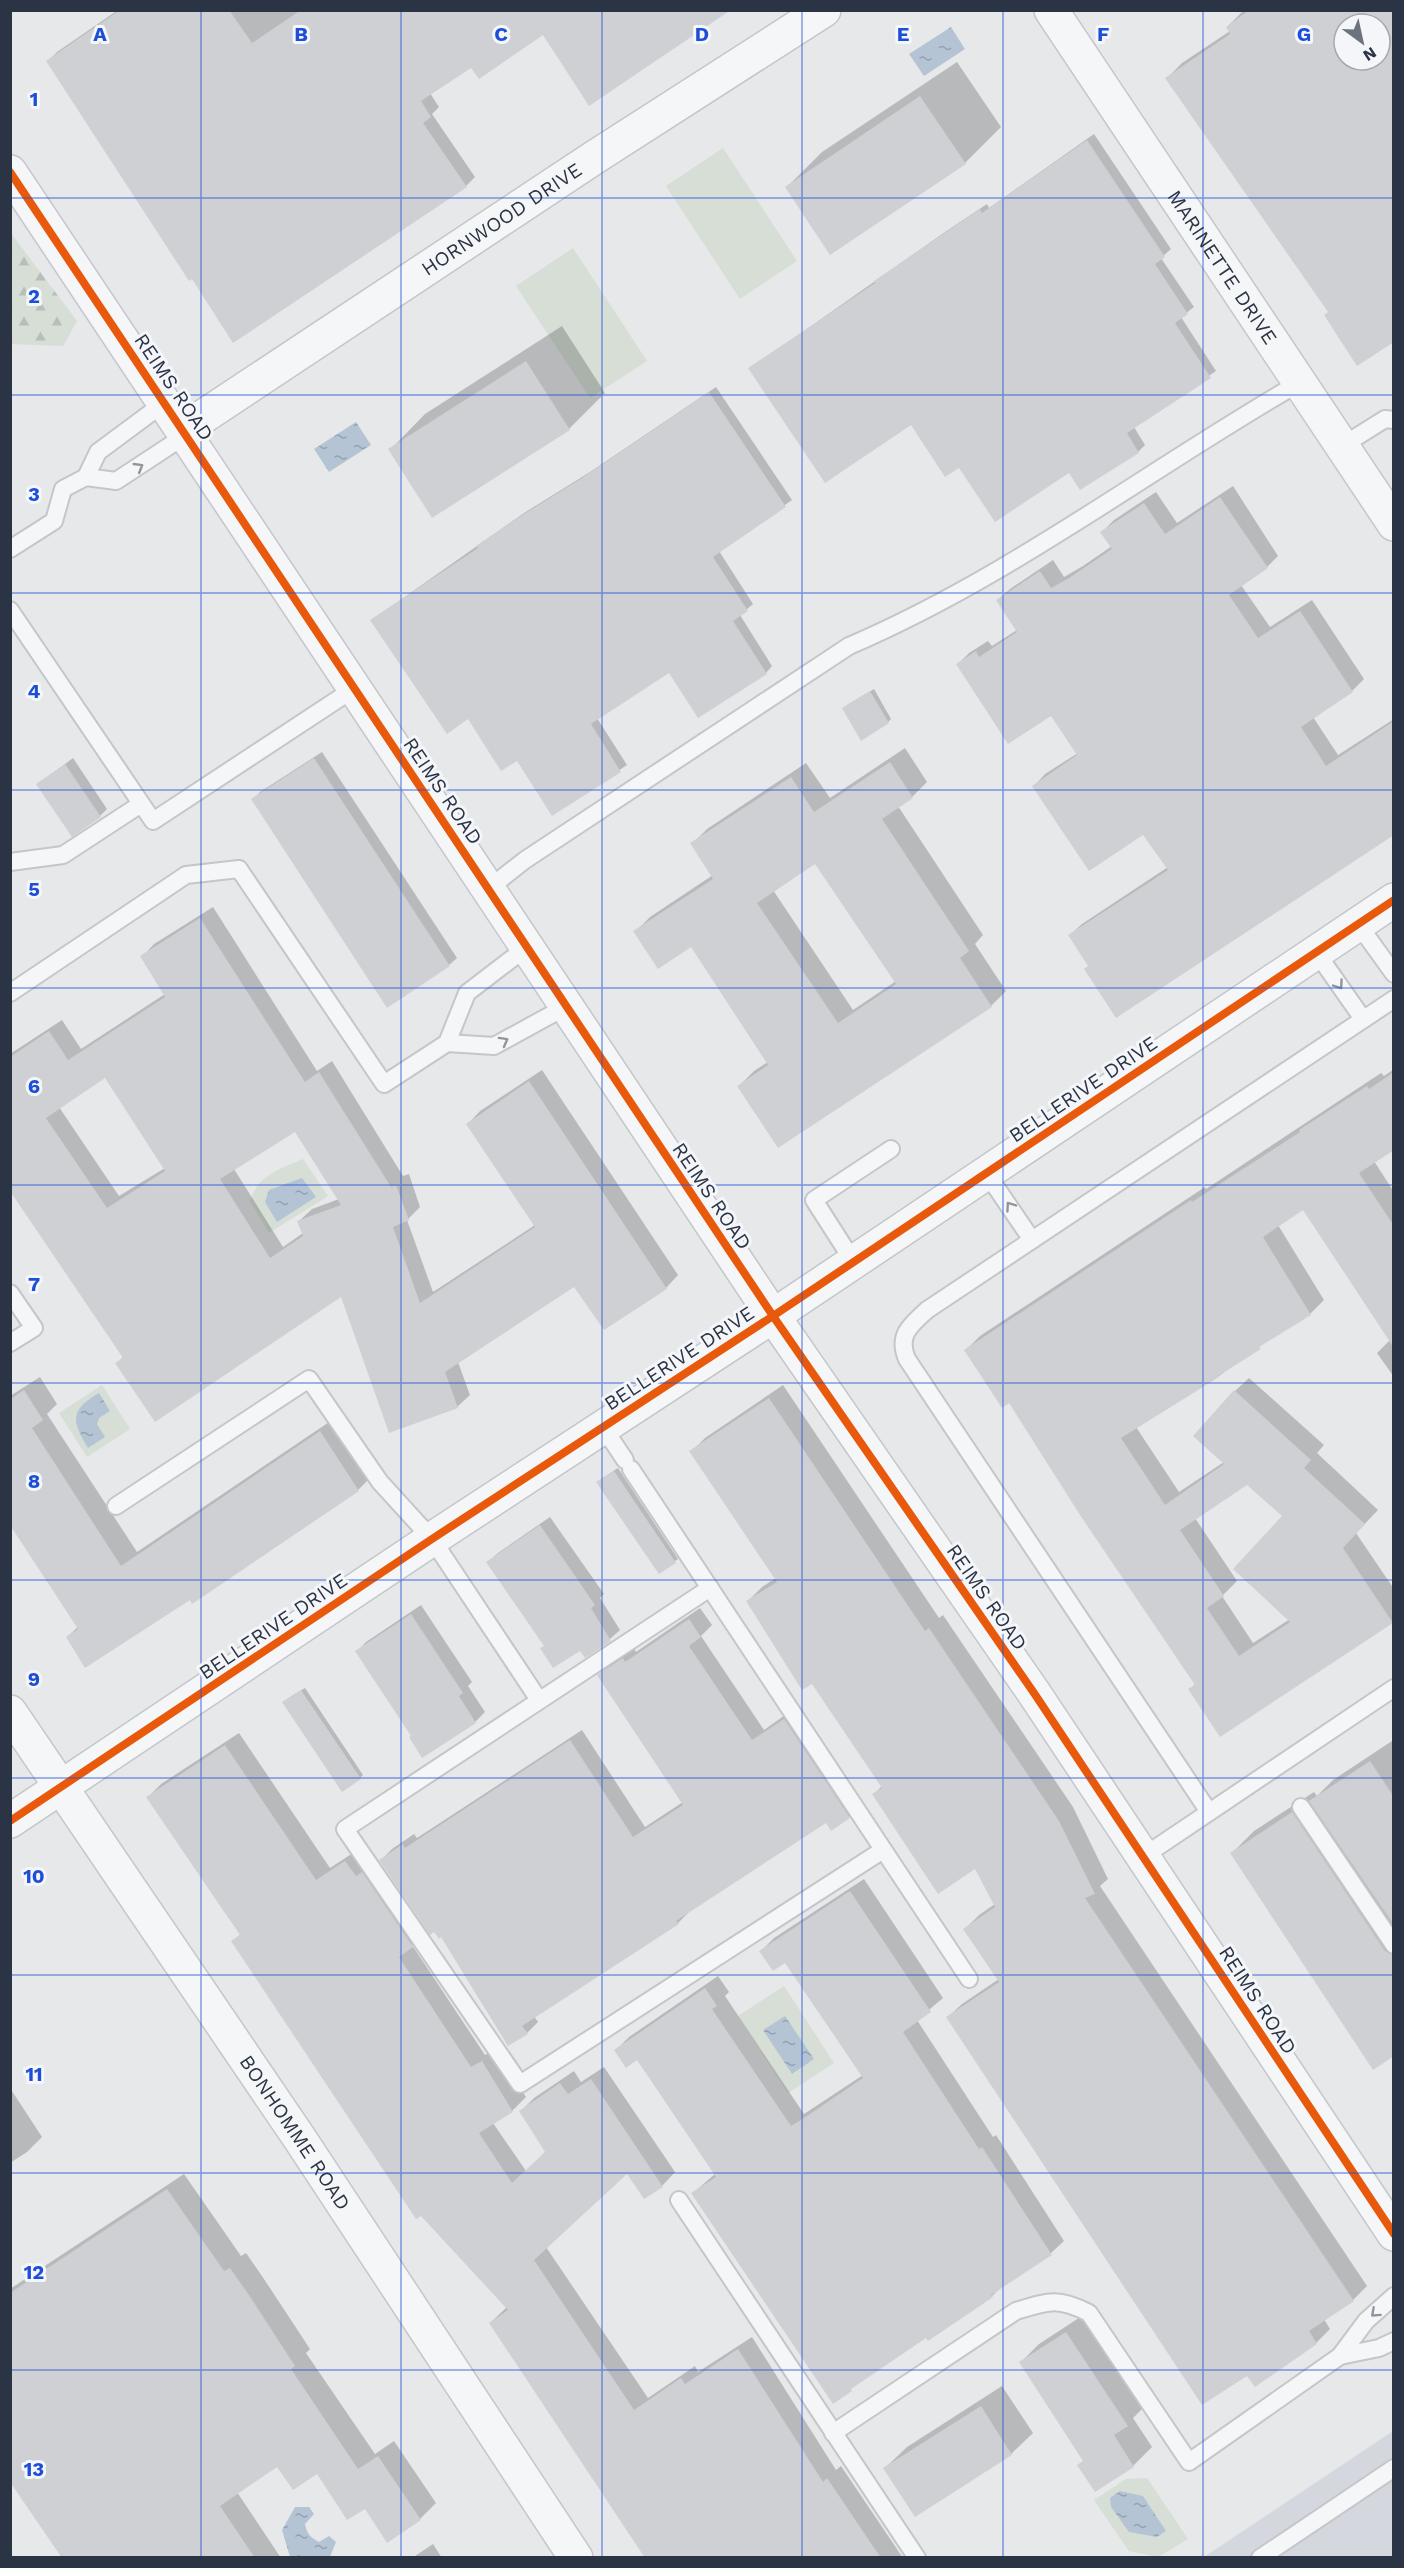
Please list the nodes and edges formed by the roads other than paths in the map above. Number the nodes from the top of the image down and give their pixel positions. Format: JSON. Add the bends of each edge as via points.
{"nodes":[{"id":1,"x":824,"y":10,"type":"edge"},
{"id":2,"x":1052,"y":10,"type":"edge"},
{"id":3,"x":10,"y":172,"type":"edge"},
{"id":4,"x":1299,"y":383,"type":"junction"},
{"id":5,"x":164,"y":403,"type":"junction"},
{"id":6,"x":1394,"y":420,"type":"edge"},
{"id":7,"x":184,"y":432,"type":"junction"},
{"id":8,"x":1342,"y":446,"type":"junction"},
{"id":9,"x":86,"y":477,"type":"junction"},
{"id":10,"x":1394,"y":524,"type":"edge"},
{"id":11,"x":10,"y":549,"type":"edge"},
{"id":12,"x":10,"y":610,"type":"edge"},
{"id":13,"x":355,"y":688,"type":"junction"},
{"id":14,"x":141,"y":804,"type":"junction"},
{"id":15,"x":10,"y":862,"type":"edge"},
{"id":16,"x":488,"y":889,"type":"junction"},
{"id":17,"x":1394,"y":900,"type":"edge"},
{"id":18,"x":1358,"y":924,"type":"junction"},
{"id":19,"x":526,"y":947,"type":"junction"},
{"id":20,"x":1316,"y":952,"type":"junction"},
{"id":21,"x":1394,"y":974,"type":"edge"},
{"id":22,"x":10,"y":993,"type":"edge"},
{"id":23,"x":1394,"y":999,"type":"edge"},
{"id":24,"x":567,"y":1006,"type":"junction"},
{"id":25,"x":1363,"y":1019,"type":"junction"},
{"id":26,"x":447,"y":1043,"type":"junction"},
{"id":27,"x":891,"y":1149,"type":"dead end"},
{"id":28,"x":987,"y":1174,"type":"junction"},
{"id":29,"x":1032,"y":1240,"type":"junction"},
{"id":30,"x":853,"y":1261,"type":"junction"},
{"id":31,"x":10,"y":1293,"type":"edge"},
{"id":32,"x":773,"y":1316,"type":"junction"},
{"id":33,"x":10,"y":1343,"type":"edge"},
{"id":34,"x":603,"y":1427,"type":"junction"},
{"id":35,"x":116,"y":1506,"type":"dead end"},
{"id":36,"x":432,"y":1539,"type":"junction"},
{"id":37,"x":710,"y":1588,"type":"junction"},
{"id":38,"x":1394,"y":1688,"type":"edge"},
{"id":39,"x":539,"y":1700,"type":"junction"},
{"id":40,"x":10,"y":1712,"type":"edge"},
{"id":41,"x":61,"y":1788,"type":"junction"},
{"id":42,"x":1301,"y":1807,"type":"dead end"},
{"id":43,"x":1209,"y":1812,"type":"junction"},
{"id":44,"x":10,"y":1821,"type":"edge"},
{"id":45,"x":883,"y":1850,"type":"junction"},
{"id":46,"x":1144,"y":1856,"type":"junction"},
{"id":47,"x":1394,"y":1945,"type":"edge"},
{"id":48,"x":969,"y":1979,"type":"dead end"},
{"id":49,"x":679,"y":2200,"type":"dead end"},
{"id":50,"x":1394,"y":2234,"type":"edge"},
{"id":51,"x":1394,"y":2296,"type":"edge"},
{"id":52,"x":1394,"y":2341,"type":"edge"},
{"id":53,"x":1340,"y":2356,"type":"junction"},
{"id":54,"x":833,"y":2433,"type":"junction"},
{"id":55,"x":1394,"y":2468,"type":"edge"},
{"id":56,"x":576,"y":2558,"type":"edge"},
{"id":57,"x":917,"y":2558,"type":"edge"},
{"id":58,"x":1260,"y":2558,"type":"edge"}],
"edges":[{"from":1,"to":7,"type":"street","name":"HORNWOOD DRIVE","via":[[595,157]]},
{"from":2,"to":4,"type":"street","name":"MARINETTE DRIVE"},
{"from":3,"to":5,"type":"street","name":"REIMS ROAD"},
{"from":4,"to":8,"type":"street","name":"MARINETTE DRIVE"},
{"from":4,"to":16,"type":"lane","via":[[1222,427],[1058,535],[973,585],[849,646]]},
{"from":5,"to":7,"type":"street","name":"REIMS ROAD"},
{"from":5,"to":9,"type":"lane","via":[[98,452]]},
{"from":6,"to":8,"type":"lane","via":[[1385,419]]},
{"from":9,"to":7,"type":"lane","one_way":true,"via":[[116,481]]},
{"from":7,"to":13,"type":"street","name":"REIMS ROAD"},
{"from":8,"to":10,"type":"street","name":"MARINETTE DRIVE"},
{"from":9,"to":11,"type":"lane","via":[[63,489],[54,521]]},
{"from":12,"to":14,"type":"lane"},
{"from":13,"to":14,"type":"lane","via":[[153,821]]},
{"from":13,"to":16,"type":"street","name":"REIMS ROAD"},
{"from":14,"to":15,"type":"lane","via":[[63,855]]},
{"from":16,"to":19,"type":"street","name":"REIMS ROAD"},
{"from":17,"to":18,"type":"street","name":"BELLERIVE DRIVE"},
{"from":18,"to":20,"type":"street","name":"BELLERIVE DRIVE"},
{"from":18,"to":21,"type":"lane"},
{"from":19,"to":24,"type":"street","name":"REIMS ROAD"},
{"from":19,"to":26,"type":"lane","via":[[467,993]]},
{"from":20,"to":25,"type":"lane","one_way":true},
{"from":20,"to":28,"type":"street","name":"BELLERIVE DRIVE"},
{"from":22,"to":26,"type":"lane","via":[[186,875],[239,869],[384,1084]]},
{"from":23,"to":25,"type":"lane"},
{"from":26,"to":24,"type":"lane","one_way":true,"via":[[494,1046]]},
{"from":24,"to":32,"type":"street","name":"REIMS ROAD"},
{"from":25,"to":29,"type":"lane"},
{"from":27,"to":30,"type":"lane","via":[[814,1200]]},
{"from":29,"to":28,"type":"lane","one_way":true},
{"from":28,"to":30,"type":"street","name":"BELLERIVE DRIVE"},
{"from":29,"to":43,"type":"lane","via":[[927,1310],[908,1328],[902,1349]]},
{"from":30,"to":32,"type":"street","name":"BELLERIVE DRIVE"},
{"from":31,"to":33,"type":"lane","via":[[34,1328]]},
{"from":32,"to":34,"type":"street","name":"BELLERIVE DRIVE"},
{"from":32,"to":46,"type":"street","name":"REIMS ROAD"},
{"from":34,"to":36,"type":"street","name":"BELLERIVE DRIVE"},
{"from":34,"to":37,"type":"lane"},
{"from":35,"to":36,"type":"lane","via":[[309,1379],[380,1482]]},
{"from":36,"to":39,"type":"lane"},
{"from":36,"to":41,"type":"street","name":"BELLERIVE DRIVE"},
{"from":37,"to":39,"type":"lane"},
{"from":37,"to":45,"type":"lane"},
{"from":38,"to":43,"type":"lane"},
{"from":39,"to":45,"type":"lane","via":[[345,1829],[520,2084]]},
{"from":40,"to":41,"type":"street","name":"BONHOMME ROAD"},
{"from":41,"to":44,"type":"street","name":"BELLERIVE DRIVE"},
{"from":41,"to":56,"type":"street","name":"BONHOMME ROAD","via":[[300,2139]]},
{"from":42,"to":47,"type":"lane"},
{"from":43,"to":46,"type":"lane"},
{"from":45,"to":48,"type":"lane"},
{"from":46,"to":50,"type":"street","name":"REIMS ROAD"},
{"from":49,"to":54,"type":"lane"},
{"from":51,"to":53,"type":"lane","one_way":true,"via":[[1366,2321]]},
{"from":52,"to":53,"type":"lane"},
{"from":53,"to":54,"type":"lane","via":[[1189,2462],[1089,2313],[1068,2302],[1043,2303],[1016,2311]]},
{"from":54,"to":57,"type":"lane"},
{"from":55,"to":58,"type":"lane"}]}
